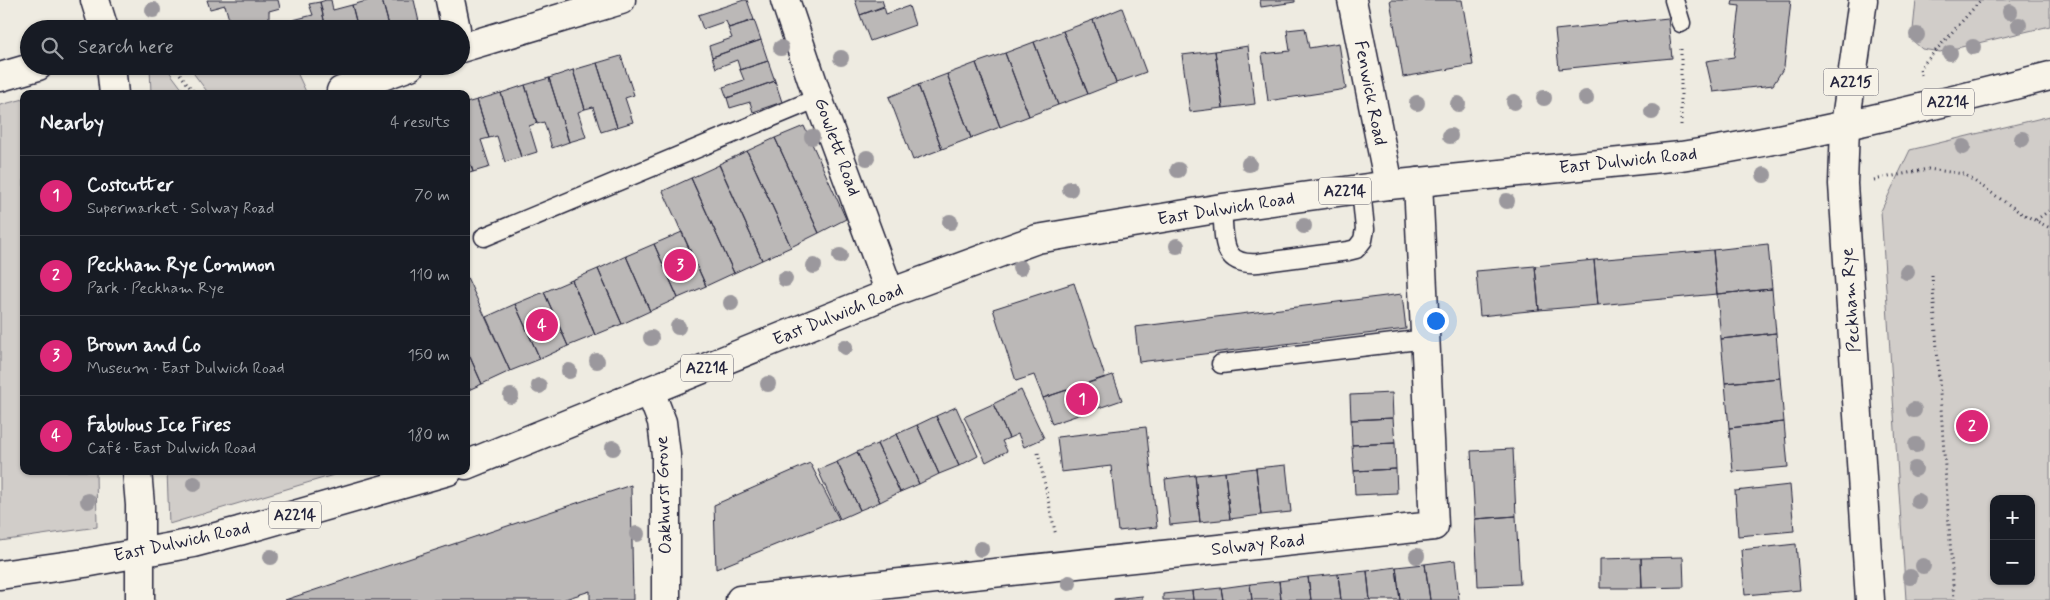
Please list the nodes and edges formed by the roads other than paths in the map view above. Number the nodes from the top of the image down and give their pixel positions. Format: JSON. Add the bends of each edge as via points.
{"nodes":[{"id":1,"x":95,"y":0,"type":"edge"},
{"id":2,"x":450,"y":0,"type":"edge"},
{"id":3,"x":621,"y":0,"type":"edge"},
{"id":4,"x":786,"y":0,"type":"edge"},
{"id":5,"x":1352,"y":0,"type":"edge"},
{"id":6,"x":1674,"y":0,"type":"edge"},
{"id":7,"x":1863,"y":0,"type":"edge"},
{"id":8,"x":101,"y":20,"type":"edge"},
{"id":9,"x":454,"y":20,"type":"edge"},
{"id":10,"x":1681,"y":23,"type":"road end"},
{"id":11,"x":470,"y":45,"type":"edge"},
{"id":12,"x":20,"y":71,"type":"edge"},
{"id":13,"x":112,"y":75,"type":"edge"},
{"id":14,"x":385,"y":75,"type":"edge"},
{"id":15,"x":2050,"y":76,"type":"edge"},
{"id":16,"x":0,"y":77,"type":"edge"},
{"id":17,"x":114,"y":90,"type":"edge"},
{"id":18,"x":344,"y":90,"type":"edge"},
{"id":19,"x":818,"y":98,"type":"junction"},
{"id":20,"x":1845,"y":126,"type":"junction"},
{"id":21,"x":1418,"y":182,"type":"junction"},
{"id":22,"x":1389,"y":185,"type":"junction"},
{"id":23,"x":1361,"y":189,"type":"junction"},
{"id":24,"x":1222,"y":208,"type":"junction"},
{"id":25,"x":484,"y":238,"type":"dead end"},
{"id":26,"x":890,"y":293,"type":"junction"},
{"id":27,"x":1426,"y":339,"type":"junction"},
{"id":28,"x":1221,"y":364,"type":"dead end"},
{"id":29,"x":650,"y":391,"type":"junction"},
{"id":30,"x":470,"y":463,"type":"edge"},
{"id":31,"x":138,"y":475,"type":"edge"},
{"id":32,"x":434,"y":475,"type":"edge"},
{"id":33,"x":141,"y":552,"type":"junction"},
{"id":34,"x":0,"y":575,"type":"edge"},
{"id":35,"x":140,"y":600,"type":"edge"},
{"id":36,"x":666,"y":600,"type":"edge"},
{"id":37,"x":740,"y":600,"type":"edge"},
{"id":38,"x":1870,"y":600,"type":"edge"}],
"edges":[{"from":1,"to":8,"type":"main road"},
{"from":2,"to":9,"type":"main road"},
{"from":3,"to":11,"type":"main road"},
{"from":4,"to":19,"type":"main road","name":"Gowlett Road"},
{"from":5,"to":22,"type":"main road","name":"Fenwick Road"},
{"from":6,"to":10,"type":"lane"},
{"from":7,"to":20,"type":"main road","name":"Peckham Rye","number":"A2215"},
{"from":12,"to":16,"type":"main road"},
{"from":13,"to":17,"type":"main road"},
{"from":14,"to":18,"type":"main road"},
{"from":15,"to":20,"type":"main road","name":"East Dulwich Road","number":"A2214"},
{"from":19,"to":25,"type":"lane"},
{"from":19,"to":26,"type":"main road","name":"Gowlett Road"},
{"from":20,"to":21,"type":"main road","name":"East Dulwich Road","number":"A2214","via":[[1681,156]]},
{"from":20,"to":38,"type":"main road","name":"Peckham Rye","via":[[1843,184]]},
{"from":21,"to":22,"type":"main road","name":"East Dulwich Road","number":"A2214"},
{"from":21,"to":27,"type":"main road","name":"Solway Road"},
{"from":22,"to":23,"type":"main road","name":"East Dulwich Road","number":"A2214"},
{"from":23,"to":24,"type":"main road","name":"East Dulwich Road","number":"A2214"},
{"from":23,"to":24,"type":"lane","via":[[1363,240],[1356,249],[1321,255],[1249,264],[1234,260],[1227,248]]},
{"from":24,"to":26,"type":"main road","name":"East Dulwich Road","number":"A2214","via":[[1036,239]]},
{"from":26,"to":29,"type":"main road","name":"East Dulwich Road","number":"A2214"},
{"from":27,"to":28,"type":"lane"},
{"from":27,"to":37,"type":"main road","name":"Solway Road","via":[[1434,526]]},
{"from":29,"to":30,"type":"main road","name":"East Dulwich Road","number":"A2214"},
{"from":29,"to":36,"type":"main road","name":"Oakhurst Grove","via":[[662,422],[666,455]]},
{"from":31,"to":33,"type":"main road"},
{"from":32,"to":33,"type":"main road","name":"East Dulwich Road","number":"A2214","via":[[239,531]]},
{"from":33,"to":34,"type":"main road","name":"East Dulwich Road","number":"A2214"},
{"from":33,"to":35,"type":"main road"}]}
